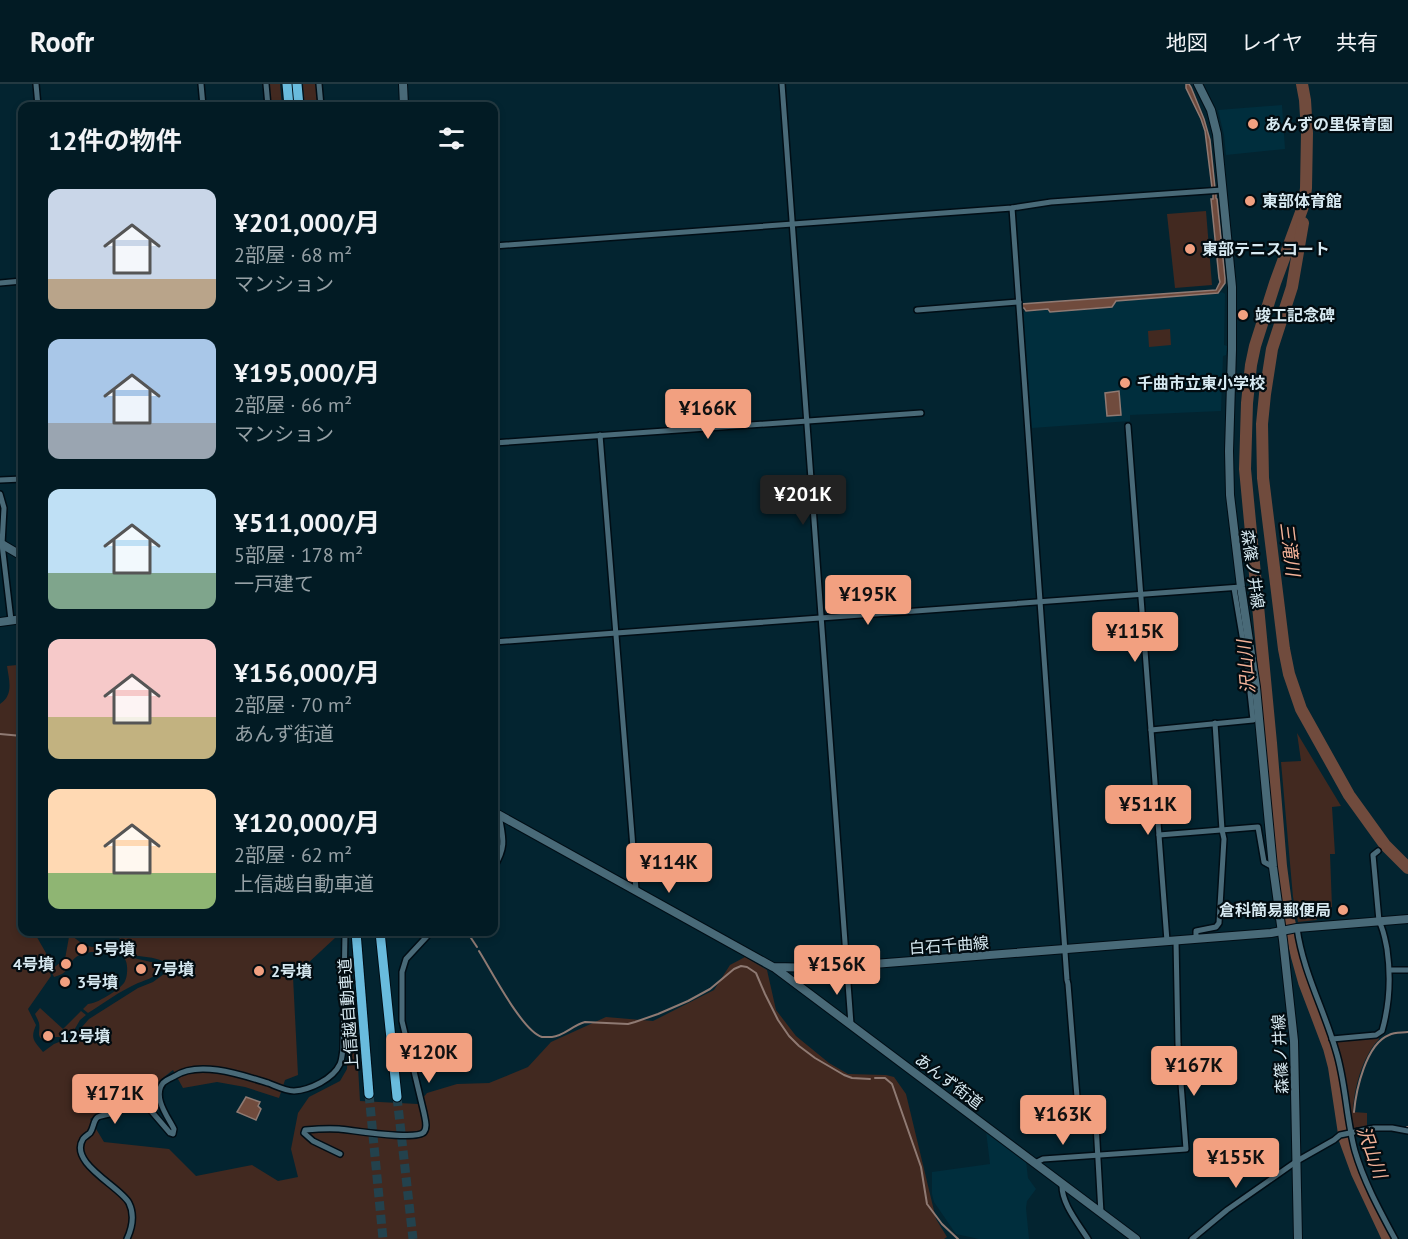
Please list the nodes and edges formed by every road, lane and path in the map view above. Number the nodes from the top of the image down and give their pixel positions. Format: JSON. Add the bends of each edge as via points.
{"nodes":[{"id":1,"x":36,"y":84,"type":"edge"},
{"id":2,"x":201,"y":84,"type":"edge"},
{"id":3,"x":266,"y":84,"type":"edge"},
{"id":4,"x":287,"y":84,"type":"edge"},
{"id":5,"x":297,"y":84,"type":"edge"},
{"id":6,"x":319,"y":84,"type":"edge"},
{"id":7,"x":403,"y":84,"type":"edge"},
{"id":8,"x":782,"y":84,"type":"edge"},
{"id":9,"x":1198,"y":84,"type":"edge"},
{"id":10,"x":38,"y":102,"type":"edge"},
{"id":11,"x":203,"y":102,"type":"edge"},
{"id":12,"x":268,"y":102,"type":"edge"},
{"id":13,"x":289,"y":102,"type":"edge"},
{"id":14,"x":299,"y":102,"type":"edge"},
{"id":15,"x":321,"y":102,"type":"edge"},
{"id":16,"x":404,"y":102,"type":"edge"},
{"id":17,"x":1222,"y":190,"type":"junction"},
{"id":18,"x":1012,"y":208,"type":"junction"},
{"id":19,"x":792,"y":224,"type":"junction"},
{"id":20,"x":498,"y":246,"type":"edge"},
{"id":21,"x":18,"y":281,"type":"edge"},
{"id":22,"x":0,"y":283,"type":"edge"},
{"id":23,"x":1018,"y":302,"type":"junction"},
{"id":24,"x":917,"y":310,"type":"dead end"},
{"id":25,"x":921,"y":413,"type":"dead end"},
{"id":26,"x":807,"y":421,"type":"junction"},
{"id":27,"x":1128,"y":426,"type":"dead end"},
{"id":28,"x":600,"y":435,"type":"junction"},
{"id":29,"x":498,"y":443,"type":"edge"},
{"id":30,"x":18,"y":478,"type":"edge"},
{"id":31,"x":0,"y":480,"type":"edge"},
{"id":32,"x":0,"y":494,"type":"edge"},
{"id":33,"x":1,"y":543,"type":"edge"},
{"id":34,"x":18,"y":554,"type":"edge"},
{"id":35,"x":1237,"y":587,"type":"junction"},
{"id":36,"x":1142,"y":594,"type":"junction"},
{"id":37,"x":1040,"y":602,"type":"junction"},
{"id":38,"x":821,"y":618,"type":"junction"},
{"id":39,"x":18,"y":619,"type":"edge"},
{"id":40,"x":10,"y":620,"type":"junction"},
{"id":41,"x":0,"y":622,"type":"edge"},
{"id":42,"x":616,"y":633,"type":"junction"},
{"id":43,"x":498,"y":642,"type":"edge"},
{"id":44,"x":1215,"y":723,"type":"junction"},
{"id":45,"x":1151,"y":730,"type":"junction"},
{"id":46,"x":498,"y":815,"type":"edge"},
{"id":47,"x":498,"y":820,"type":"edge"},
{"id":48,"x":1222,"y":830,"type":"junction"},
{"id":49,"x":1159,"y":835,"type":"junction"},
{"id":50,"x":1378,"y":851,"type":"dead end"},
{"id":51,"x":498,"y":859,"type":"edge"},
{"id":52,"x":1273,"y":867,"type":"junction"},
{"id":53,"x":636,"y":890,"type":"junction"},
{"id":54,"x":1408,"y":919,"type":"edge"},
{"id":55,"x":1379,"y":921,"type":"junction"},
{"id":56,"x":1297,"y":928,"type":"junction"},
{"id":57,"x":1283,"y":930,"type":"junction"},
{"id":58,"x":345,"y":936,"type":"edge"},
{"id":59,"x":356,"y":936,"type":"edge"},
{"id":60,"x":380,"y":936,"type":"edge"},
{"id":61,"x":427,"y":936,"type":"edge"},
{"id":62,"x":1196,"y":938,"type":"junction"},
{"id":63,"x":1171,"y":940,"type":"junction"},
{"id":64,"x":1065,"y":950,"type":"junction"},
{"id":65,"x":847,"y":966,"type":"junction"},
{"id":66,"x":773,"y":967,"type":"junction"},
{"id":67,"x":1390,"y":970,"type":"junction"},
{"id":68,"x":1408,"y":970,"type":"edge"},
{"id":69,"x":851,"y":1024,"type":"junction"},
{"id":70,"x":1332,"y":1039,"type":"junction"},
{"id":71,"x":369,"y":1094,"type":"tunnel mouth"},
{"id":72,"x":397,"y":1096,"type":"tunnel mouth"},
{"id":73,"x":1408,"y":1131,"type":"edge"},
{"id":74,"x":1350,"y":1133,"type":"junction"},
{"id":75,"x":340,"y":1154,"type":"dead end"},
{"id":76,"x":1098,"y":1154,"type":"junction"},
{"id":77,"x":1297,"y":1161,"type":"junction"},
{"id":78,"x":1035,"y":1163,"type":"junction"},
{"id":79,"x":1062,"y":1184,"type":"junction"},
{"id":80,"x":1101,"y":1213,"type":"junction"},
{"id":81,"x":127,"y":1239,"type":"edge"},
{"id":82,"x":1088,"y":1239,"type":"edge"},
{"id":83,"x":1136,"y":1239,"type":"edge"},
{"id":84,"x":1192,"y":1239,"type":"edge"},
{"id":85,"x":1298,"y":1239,"type":"edge"},
{"id":86,"x":1395,"y":1239,"type":"edge"}],
"edges":[{"from":1,"to":10,"type":"street"},
{"from":2,"to":11,"type":"street"},
{"from":3,"to":12,"type":"street"},
{"from":4,"to":13,"type":"highway"},
{"from":5,"to":14,"type":"highway"},
{"from":6,"to":15,"type":"street"},
{"from":7,"to":16,"type":"main road"},
{"from":8,"to":19,"type":"street"},
{"from":9,"to":17,"type":"main road","name":"森篠ノ井線","via":[[1217,134]]},
{"from":17,"to":18,"type":"street"},
{"from":17,"to":35,"type":"main road","name":"森篠ノ井線","via":[[1232,287],[1229,473]]},
{"from":18,"to":19,"type":"street"},
{"from":18,"to":23,"type":"street"},
{"from":19,"to":20,"type":"street"},
{"from":19,"to":26,"type":"street"},
{"from":21,"to":22,"type":"street"},
{"from":23,"to":24,"type":"street"},
{"from":23,"to":37,"type":"street"},
{"from":25,"to":26,"type":"street"},
{"from":26,"to":28,"type":"street"},
{"from":26,"to":38,"type":"street"},
{"from":27,"to":36,"type":"street"},
{"from":28,"to":29,"type":"street"},
{"from":28,"to":42,"type":"street"},
{"from":30,"to":31,"type":"street"},
{"from":32,"to":33,"type":"street"},
{"from":33,"to":34,"type":"main road"},
{"from":33,"to":40,"type":"street"},
{"from":35,"to":36,"type":"street"},
{"from":35,"to":44,"type":"street","via":[[1253,720]]},
{"from":35,"to":52,"type":"main road","name":"森篠ノ井線","via":[[1256,687]]},
{"from":36,"to":37,"type":"street"},
{"from":36,"to":45,"type":"street"},
{"from":37,"to":38,"type":"street"},
{"from":37,"to":64,"type":"street"},
{"from":38,"to":42,"type":"street"},
{"from":38,"to":65,"type":"street"},
{"from":39,"to":40,"type":"main road"},
{"from":40,"to":41,"type":"main road"},
{"from":42,"to":43,"type":"street"},
{"from":42,"to":53,"type":"street"},
{"from":44,"to":45,"type":"street"},
{"from":44,"to":48,"type":"street"},
{"from":45,"to":49,"type":"street"},
{"from":46,"to":53,"type":"main road","name":"白石千曲線"},
{"from":47,"to":51,"type":"street","via":[[504,839]]},
{"from":48,"to":49,"type":"street"},
{"from":48,"to":52,"type":"street","via":[[1258,827],[1264,862]]},
{"from":48,"to":62,"type":"street","via":[[1219,923],[1196,931]]},
{"from":49,"to":63,"type":"street"},
{"from":50,"to":55,"type":"street","via":[[1373,855]]},
{"from":52,"to":57,"type":"main road","name":"森篠ノ井線"},
{"from":53,"to":66,"type":"main road","name":"白石千曲線"},
{"from":54,"to":55,"type":"main road","name":"白石千曲線"},
{"from":55,"to":56,"type":"main road","name":"白石千曲線"},
{"from":55,"to":67,"type":"street"},
{"from":56,"to":57,"type":"main road","name":"白石千曲線"},
{"from":56,"to":70,"type":"street","via":[[1311,984]]},
{"from":57,"to":62,"type":"main road","name":"白石千曲線"},
{"from":57,"to":77,"type":"main road","name":"森篠ノ井線","via":[[1294,1041]]},
{"from":58,"to":81,"type":"street","via":[[343,1050],[340,1064],[330,1076],[311,1088],[292,1091],[221,1070],[179,1072],[162,1084],[159,1098],[173,1134],[140,1098],[95,1120],[82,1141],[81,1153],[93,1170],[130,1203],[132,1222]]},
{"from":59,"to":71,"type":"highway","name":"上信越自動車道"},
{"from":60,"to":72,"type":"highway"},
{"from":61,"to":75,"type":"street","via":[[406,959],[402,972],[402,1021],[426,1129],[406,1136],[305,1130],[312,1141]]},
{"from":62,"to":63,"type":"main road","name":"白石千曲線"},
{"from":63,"to":64,"type":"main road","name":"白石千曲線"},
{"from":63,"to":76,"type":"street","via":[[1186,1149]]},
{"from":64,"to":65,"type":"main road","name":"白石千曲線"},
{"from":64,"to":76,"type":"street","via":[[1077,1096],[1095,1124]]},
{"from":65,"to":66,"type":"main road","name":"白石千曲線"},
{"from":65,"to":69,"type":"street"},
{"from":66,"to":69,"type":"main road","name":"あんず街道"},
{"from":67,"to":68,"type":"street"},
{"from":67,"to":70,"type":"street","via":[[1389,998],[1380,1034]]},
{"from":69,"to":78,"type":"main road","name":"あんず街道"},
{"from":70,"to":74,"type":"street"},
{"from":73,"to":74,"type":"street","via":[[1374,1128]]},
{"from":74,"to":77,"type":"street","via":[[1340,1134]]},
{"from":74,"to":86,"type":"street","via":[[1363,1172]]},
{"from":76,"to":78,"type":"street"},
{"from":76,"to":80,"type":"street"},
{"from":77,"to":84,"type":"street"},
{"from":77,"to":85,"type":"main road","name":"森篠ノ井線"},
{"from":78,"to":79,"type":"main road","name":"あんず街道"},
{"from":79,"to":80,"type":"main road","name":"あんず街道"},
{"from":79,"to":82,"type":"street","via":[[1068,1206]]},
{"from":80,"to":83,"type":"main road","name":"あんず街道"}]}
